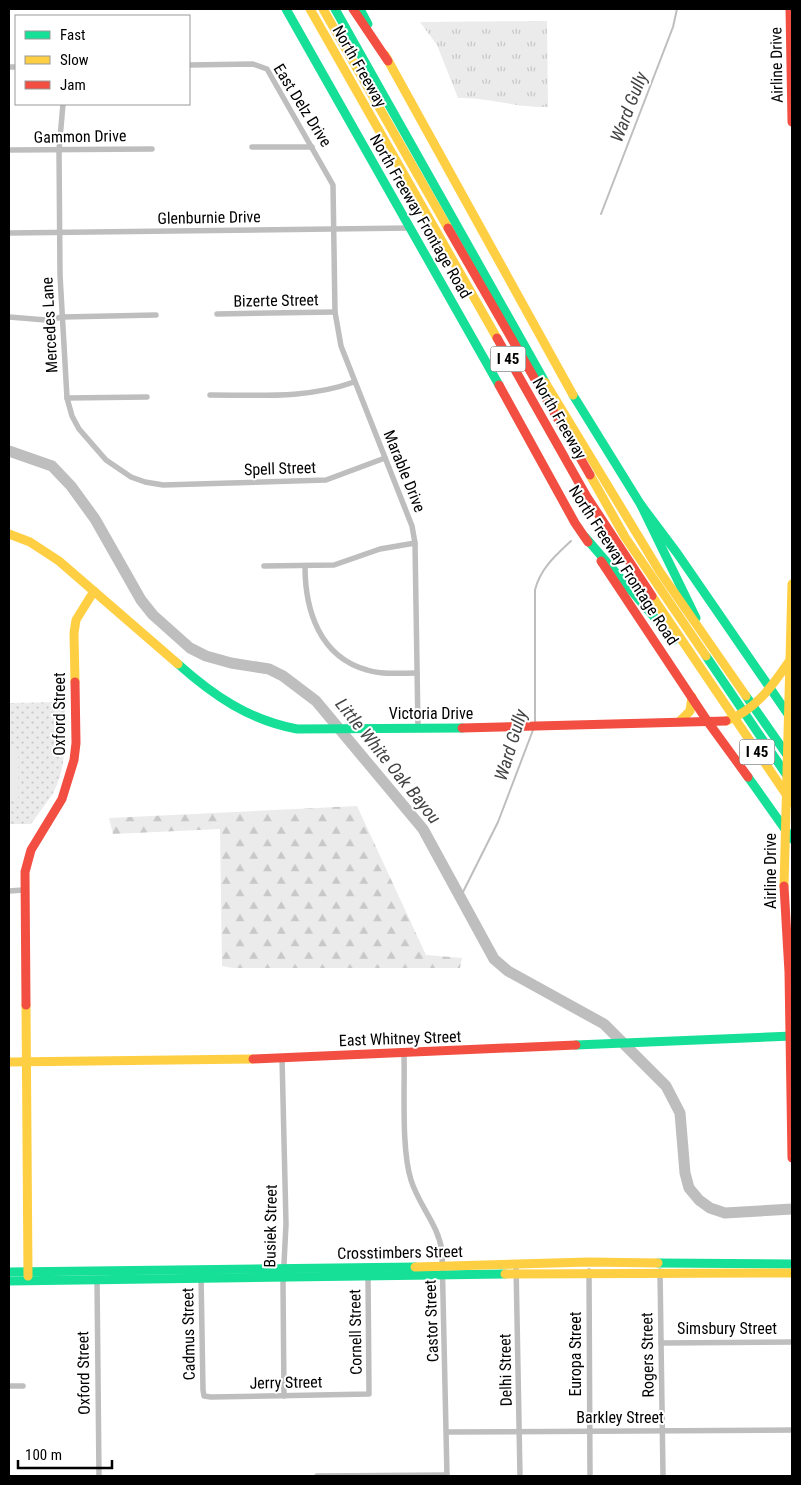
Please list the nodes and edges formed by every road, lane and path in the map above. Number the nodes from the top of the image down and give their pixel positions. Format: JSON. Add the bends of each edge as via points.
{"nodes":[{"id":1,"x":286,"y":9,"type":"edge"},
{"id":2,"x":310,"y":9,"type":"edge"},
{"id":3,"x":323,"y":9,"type":"edge"},
{"id":4,"x":335,"y":9,"type":"edge"},
{"id":5,"x":353,"y":9,"type":"edge"},
{"id":6,"x":360,"y":9,"type":"edge"},
{"id":7,"x":790,"y":9,"type":"edge"},
{"id":8,"x":388,"y":61,"type":"junction"},
{"id":9,"x":190,"y":65,"type":"edge"},
{"id":10,"x":792,"y":86,"type":"edge"},
{"id":11,"x":62,"y":105,"type":"edge"},
{"id":12,"x":792,"y":122,"type":"edge"},
{"id":13,"x":312,"y":146,"type":"junction"},
{"id":14,"x":252,"y":147,"type":"dead end"},
{"id":15,"x":152,"y":148,"type":"dead end"},
{"id":16,"x":9,"y":150,"type":"edge"},
{"id":17,"x":59,"y":150,"type":"junction"},
{"id":18,"x":410,"y":228,"type":"junction"},
{"id":19,"x":334,"y":230,"type":"junction"},
{"id":20,"x":60,"y":232,"type":"junction"},
{"id":21,"x":9,"y":233,"type":"edge"},
{"id":22,"x":335,"y":312,"type":"junction"},
{"id":23,"x":217,"y":314,"type":"dead end"},
{"id":24,"x":156,"y":315,"type":"dead end"},
{"id":25,"x":64,"y":317,"type":"junction"},
{"id":26,"x":9,"y":318,"type":"edge"},
{"id":27,"x":354,"y":382,"type":"junction"},
{"id":28,"x":210,"y":395,"type":"dead end"},
{"id":29,"x":147,"y":397,"type":"dead end"},
{"id":30,"x":67,"y":398,"type":"junction"},
{"id":31,"x":385,"y":458,"type":"junction"},
{"id":32,"x":168,"y":485,"type":"joint"},
{"id":33,"x":641,"y":505,"type":"junction"},
{"id":34,"x":9,"y":534,"type":"edge"},
{"id":35,"x":585,"y":537,"type":"junction"},
{"id":36,"x":415,"y":543,"type":"junction"},
{"id":37,"x":264,"y":566,"type":"dead end"},
{"id":38,"x":306,"y":566,"type":"junction"},
{"id":39,"x":792,"y":584,"type":"edge"},
{"id":40,"x":94,"y":591,"type":"junction"},
{"id":41,"x":791,"y":621,"type":"edge"},
{"id":42,"x":699,"y":628,"type":"junction"},
{"id":43,"x":790,"y":660,"type":"junction"},
{"id":44,"x":784,"y":669,"type":"junction"},
{"id":45,"x":417,"y":673,"type":"junction"},
{"id":46,"x":761,"y":674,"type":"junction"},
{"id":47,"x":706,"y":678,"type":"junction"},
{"id":48,"x":771,"y":688,"type":"junction"},
{"id":49,"x":692,"y":697,"type":"junction"},
{"id":50,"x":790,"y":716,"type":"edge"},
{"id":51,"x":679,"y":722,"type":"junction"},
{"id":52,"x":708,"y":722,"type":"junction"},
{"id":53,"x":418,"y":729,"type":"junction"},
{"id":54,"x":792,"y":762,"type":"edge"},
{"id":55,"x":792,"y":782,"type":"edge"},
{"id":56,"x":792,"y":803,"type":"edge"},
{"id":57,"x":784,"y":827,"type":"junction"},
{"id":58,"x":792,"y":839,"type":"edge"},
{"id":59,"x":23,"y":890,"type":"junction"},
{"id":60,"x":9,"y":891,"type":"edge"},
{"id":61,"x":791,"y":979,"type":"edge"},
{"id":62,"x":791,"y":1036,"type":"edge"},
{"id":63,"x":404,"y":1053,"type":"junction"},
{"id":64,"x":282,"y":1058,"type":"junction"},
{"id":65,"x":9,"y":1062,"type":"edge"},
{"id":66,"x":25,"y":1062,"type":"junction"},
{"id":67,"x":792,"y":1152,"type":"edge"},
{"id":68,"x":589,"y":1262,"type":"junction"},
{"id":69,"x":660,"y":1262,"type":"junction"},
{"id":70,"x":716,"y":1262,"type":"junction"},
{"id":71,"x":516,"y":1264,"type":"junction"},
{"id":72,"x":792,"y":1264,"type":"edge"},
{"id":73,"x":284,"y":1269,"type":"junction"},
{"id":74,"x":9,"y":1272,"type":"edge"},
{"id":75,"x":443,"y":1272,"type":"junction"},
{"id":76,"x":660,"y":1272,"type":"junction"},
{"id":77,"x":716,"y":1272,"type":"junction"},
{"id":78,"x":368,"y":1273,"type":"junction"},
{"id":79,"x":589,"y":1273,"type":"junction"},
{"id":80,"x":792,"y":1273,"type":"edge"},
{"id":81,"x":517,"y":1274,"type":"junction"},
{"id":82,"x":96,"y":1275,"type":"junction"},
{"id":83,"x":201,"y":1275,"type":"junction"},
{"id":84,"x":28,"y":1276,"type":"junction"},
{"id":85,"x":283,"y":1279,"type":"junction"},
{"id":86,"x":9,"y":1281,"type":"edge"},
{"id":87,"x":792,"y":1342,"type":"edge"},
{"id":88,"x":661,"y":1343,"type":"junction"},
{"id":89,"x":9,"y":1386,"type":"edge"},
{"id":90,"x":23,"y":1386,"type":"dead end"},
{"id":91,"x":369,"y":1394,"type":"joint"},
{"id":92,"x":204,"y":1396,"type":"joint"},
{"id":93,"x":284,"y":1396,"type":"junction"},
{"id":94,"x":662,"y":1430,"type":"junction"},
{"id":95,"x":792,"y":1430,"type":"edge"},
{"id":96,"x":520,"y":1431,"type":"junction"},
{"id":97,"x":589,"y":1431,"type":"junction"},
{"id":98,"x":447,"y":1432,"type":"junction"},
{"id":99,"x":448,"y":1475,"type":"edge"},
{"id":100,"x":99,"y":1476,"type":"edge"},
{"id":101,"x":317,"y":1476,"type":"edge"},
{"id":102,"x":520,"y":1476,"type":"edge"},
{"id":103,"x":590,"y":1476,"type":"edge"},
{"id":104,"x":663,"y":1476,"type":"edge"}],
"edges":[{"from":1,"to":18,"type":"main road","name":"North Freeway Frontage Road"},
{"from":2,"to":47,"type":"main road","name":"North Freeway","number":"I 45","via":[[587,497]]},
{"from":3,"to":55,"type":"main road","name":"North Freeway","via":[[625,537]]},
{"from":4,"to":42,"type":"main road","name":"North Freeway","number":"I 45","via":[[556,402],[660,572]]},
{"from":5,"to":8,"type":"main road"},
{"from":6,"to":8,"type":"main road"},
{"from":7,"to":10,"type":"main road","name":"Airline Drive"},
{"from":8,"to":33,"type":"main road","via":[[578,405]]},
{"from":9,"to":13,"type":"street","name":"East Delz Drive","via":[[253,64],[267,69]]},
{"from":10,"to":12,"type":"main road","name":"Airline Drive"},
{"from":11,"to":17,"type":"street","name":"Mercedes Lane"},
{"from":13,"to":14,"type":"street"},
{"from":13,"to":19,"type":"street","name":"East Delz Drive","via":[[333,185]]},
{"from":15,"to":17,"type":"street","name":"Gammon Drive"},
{"from":16,"to":17,"type":"street","name":"Gammon Drive"},
{"from":17,"to":20,"type":"street","name":"Mercedes Lane"},
{"from":18,"to":19,"type":"street","name":"Glenburnie Drive"},
{"from":18,"to":35,"type":"main road","name":"North Freeway Frontage Road"},
{"from":19,"to":20,"type":"street","name":"Glenburnie Drive"},
{"from":19,"to":22,"type":"street","name":"Marable Drive"},
{"from":20,"to":21,"type":"street","name":"Glenburnie Drive"},
{"from":20,"to":25,"type":"street","name":"Mercedes Lane"},
{"from":22,"to":23,"type":"street","name":"Bizerte Street"},
{"from":22,"to":27,"type":"street","name":"Marable Drive","via":[[341,346]]},
{"from":24,"to":25,"type":"street"},
{"from":25,"to":26,"type":"street"},
{"from":25,"to":30,"type":"street","name":"Mercedes Lane"},
{"from":27,"to":28,"type":"street","via":[[320,393]]},
{"from":27,"to":31,"type":"street","name":"Marable Drive"},
{"from":29,"to":30,"type":"street"},
{"from":30,"to":32,"type":"street","name":"Mercedes Lane","via":[[80,429],[106,460],[130,476]]},
{"from":31,"to":32,"type":"street","name":"Spell Street","via":[[326,480]]},
{"from":31,"to":36,"type":"street","name":"Marable Drive","via":[[412,526]]},
{"from":33,"to":42,"type":"main road","via":[[692,606]]},
{"from":33,"to":46,"type":"main road"},
{"from":34,"to":40,"type":"main road","name":"Victoria Drive","via":[[57,560]]},
{"from":35,"to":47,"type":"main road"},
{"from":35,"to":49,"type":"main road","name":"North Freeway Frontage Road"},
{"from":36,"to":38,"type":"street","via":[[380,549],[334,564]]},
{"from":36,"to":45,"type":"street","name":"Marable Drive"},
{"from":37,"to":38,"type":"street"},
{"from":38,"to":45,"type":"street","via":[[309,610],[314,625],[334,651],[368,671]]},
{"from":39,"to":41,"type":"main road","name":"Airline Drive"},
{"from":40,"to":53,"type":"main road","name":"Victoria Drive","via":[[226,704],[257,720],[278,727]]},
{"from":40,"to":59,"type":"main road","name":"Oxford Street","via":[[76,620],[74,634],[76,743],[71,777],[62,799],[31,850]]},
{"from":41,"to":43,"type":"main road","name":"Airline Drive"},
{"from":42,"to":54,"type":"main road","name":"North Freeway","number":"I 45"},
{"from":43,"to":44,"type":"main road","name":"Victoria Drive"},
{"from":43,"to":50,"type":"main road","name":"Airline Drive"},
{"from":44,"to":46,"type":"main road","via":[[774,675]]},
{"from":44,"to":48,"type":"main road","name":"Victoria Drive"},
{"from":45,"to":53,"type":"street","name":"Marable Drive"},
{"from":46,"to":48,"type":"main road"},
{"from":47,"to":56,"type":"main road","name":"North Freeway","number":"I 45"},
{"from":48,"to":50,"type":"main road"},
{"from":48,"to":52,"type":"main road","name":"Victoria Drive","via":[[760,701],[732,720]]},
{"from":49,"to":51,"type":"main road","via":[[691,710]]},
{"from":49,"to":52,"type":"main road","name":"North Freeway Frontage Road"},
{"from":50,"to":57,"type":"main road","name":"Airline Drive"},
{"from":51,"to":52,"type":"main road","name":"Victoria Drive"},
{"from":51,"to":53,"type":"main road","name":"Victoria Drive"},
{"from":52,"to":57,"type":"main road","name":"North Freeway Frontage Road"},
{"from":57,"to":58,"type":"main road","name":"North Freeway Frontage Road"},
{"from":57,"to":61,"type":"main road","name":"Airline Drive","via":[[784,909]]},
{"from":59,"to":60,"type":"street"},
{"from":59,"to":66,"type":"main road","name":"Oxford Street"},
{"from":61,"to":62,"type":"main road","name":"Airline Drive"},
{"from":62,"to":63,"type":"main road","name":"East Whitney Street"},
{"from":62,"to":67,"type":"main road","name":"Airline Drive"},
{"from":63,"to":64,"type":"main road","name":"East Whitney Street"},
{"from":63,"to":75,"type":"street","name":"Castor Street","via":[[408,1170],[438,1232]]},
{"from":64,"to":66,"type":"main road","name":"East Whitney Street"},
{"from":64,"to":73,"type":"street","name":"Busiek Street"},
{"from":65,"to":66,"type":"main road","name":"East Whitney Street"},
{"from":66,"to":84,"type":"main road","name":"Oxford Street"},
{"from":68,"to":69,"type":"main road","name":"Crosstimbers Street"},
{"from":68,"to":71,"type":"main road","name":"Crosstimbers Street"},
{"from":68,"to":79,"type":"street","name":"Europa Street"},
{"from":69,"to":70,"type":"main road","name":"Crosstimbers Street"},
{"from":69,"to":76,"type":"street","name":"Rogers Street"},
{"from":70,"to":72,"type":"main road","name":"Crosstimbers Street"},
{"from":70,"to":77,"type":"main road"},
{"from":71,"to":75,"type":"main road","name":"Crosstimbers Street"},
{"from":71,"to":81,"type":"street","name":"Delhi Street"},
{"from":73,"to":78,"type":"main road","name":"Crosstimbers Street"},
{"from":73,"to":83,"type":"main road","name":"Crosstimbers Street"},
{"from":73,"to":85,"type":"street","name":"Busiek Street"},
{"from":74,"to":84,"type":"main road","name":"Crosstimbers Street"},
{"from":75,"to":78,"type":"main road","name":"Crosstimbers Street"},
{"from":75,"to":81,"type":"main road","name":"Crosstimbers Street"},
{"from":75,"to":98,"type":"street","name":"Castor Street"},
{"from":76,"to":77,"type":"main road","name":"Crosstimbers Street"},
{"from":76,"to":79,"type":"main road","name":"Crosstimbers Street"},
{"from":76,"to":88,"type":"street","name":"Rogers Street"},
{"from":77,"to":80,"type":"main road","name":"Crosstimbers Street"},
{"from":78,"to":85,"type":"main road","name":"Crosstimbers Street"},
{"from":78,"to":91,"type":"street","name":"Cornell Street"},
{"from":79,"to":81,"type":"main road","name":"Crosstimbers Street"},
{"from":79,"to":97,"type":"street","name":"Europa Street"},
{"from":81,"to":96,"type":"street","name":"Delhi Street"},
{"from":82,"to":83,"type":"main road","name":"Crosstimbers Street"},
{"from":82,"to":84,"type":"main road","name":"Crosstimbers Street"},
{"from":82,"to":100,"type":"street","name":"Oxford Street"},
{"from":83,"to":85,"type":"main road","name":"Crosstimbers Street"},
{"from":83,"to":92,"type":"street","name":"Cadmus Street"},
{"from":84,"to":86,"type":"main road","name":"Crosstimbers Street"},
{"from":85,"to":93,"type":"street","name":"Busiek Street"},
{"from":87,"to":88,"type":"street","name":"Simsbury Street"},
{"from":88,"to":94,"type":"street","name":"Rogers Street"},
{"from":89,"to":90,"type":"street"},
{"from":91,"to":93,"type":"street","name":"Jerry Street"},
{"from":92,"to":93,"type":"street","name":"Jerry Street"},
{"from":94,"to":95,"type":"street","name":"Barkley Street"},
{"from":94,"to":97,"type":"street","name":"Barkley Street"},
{"from":94,"to":104,"type":"street","name":"Rogers Street"},
{"from":96,"to":97,"type":"street","name":"Barkley Street"},
{"from":96,"to":98,"type":"street","name":"Barkley Street"},
{"from":96,"to":102,"type":"street","name":"Delhi Street"},
{"from":97,"to":103,"type":"street","name":"Europa Street"},
{"from":98,"to":99,"type":"street","name":"Castor Street"},
{"from":99,"to":101,"type":"street"}]}
